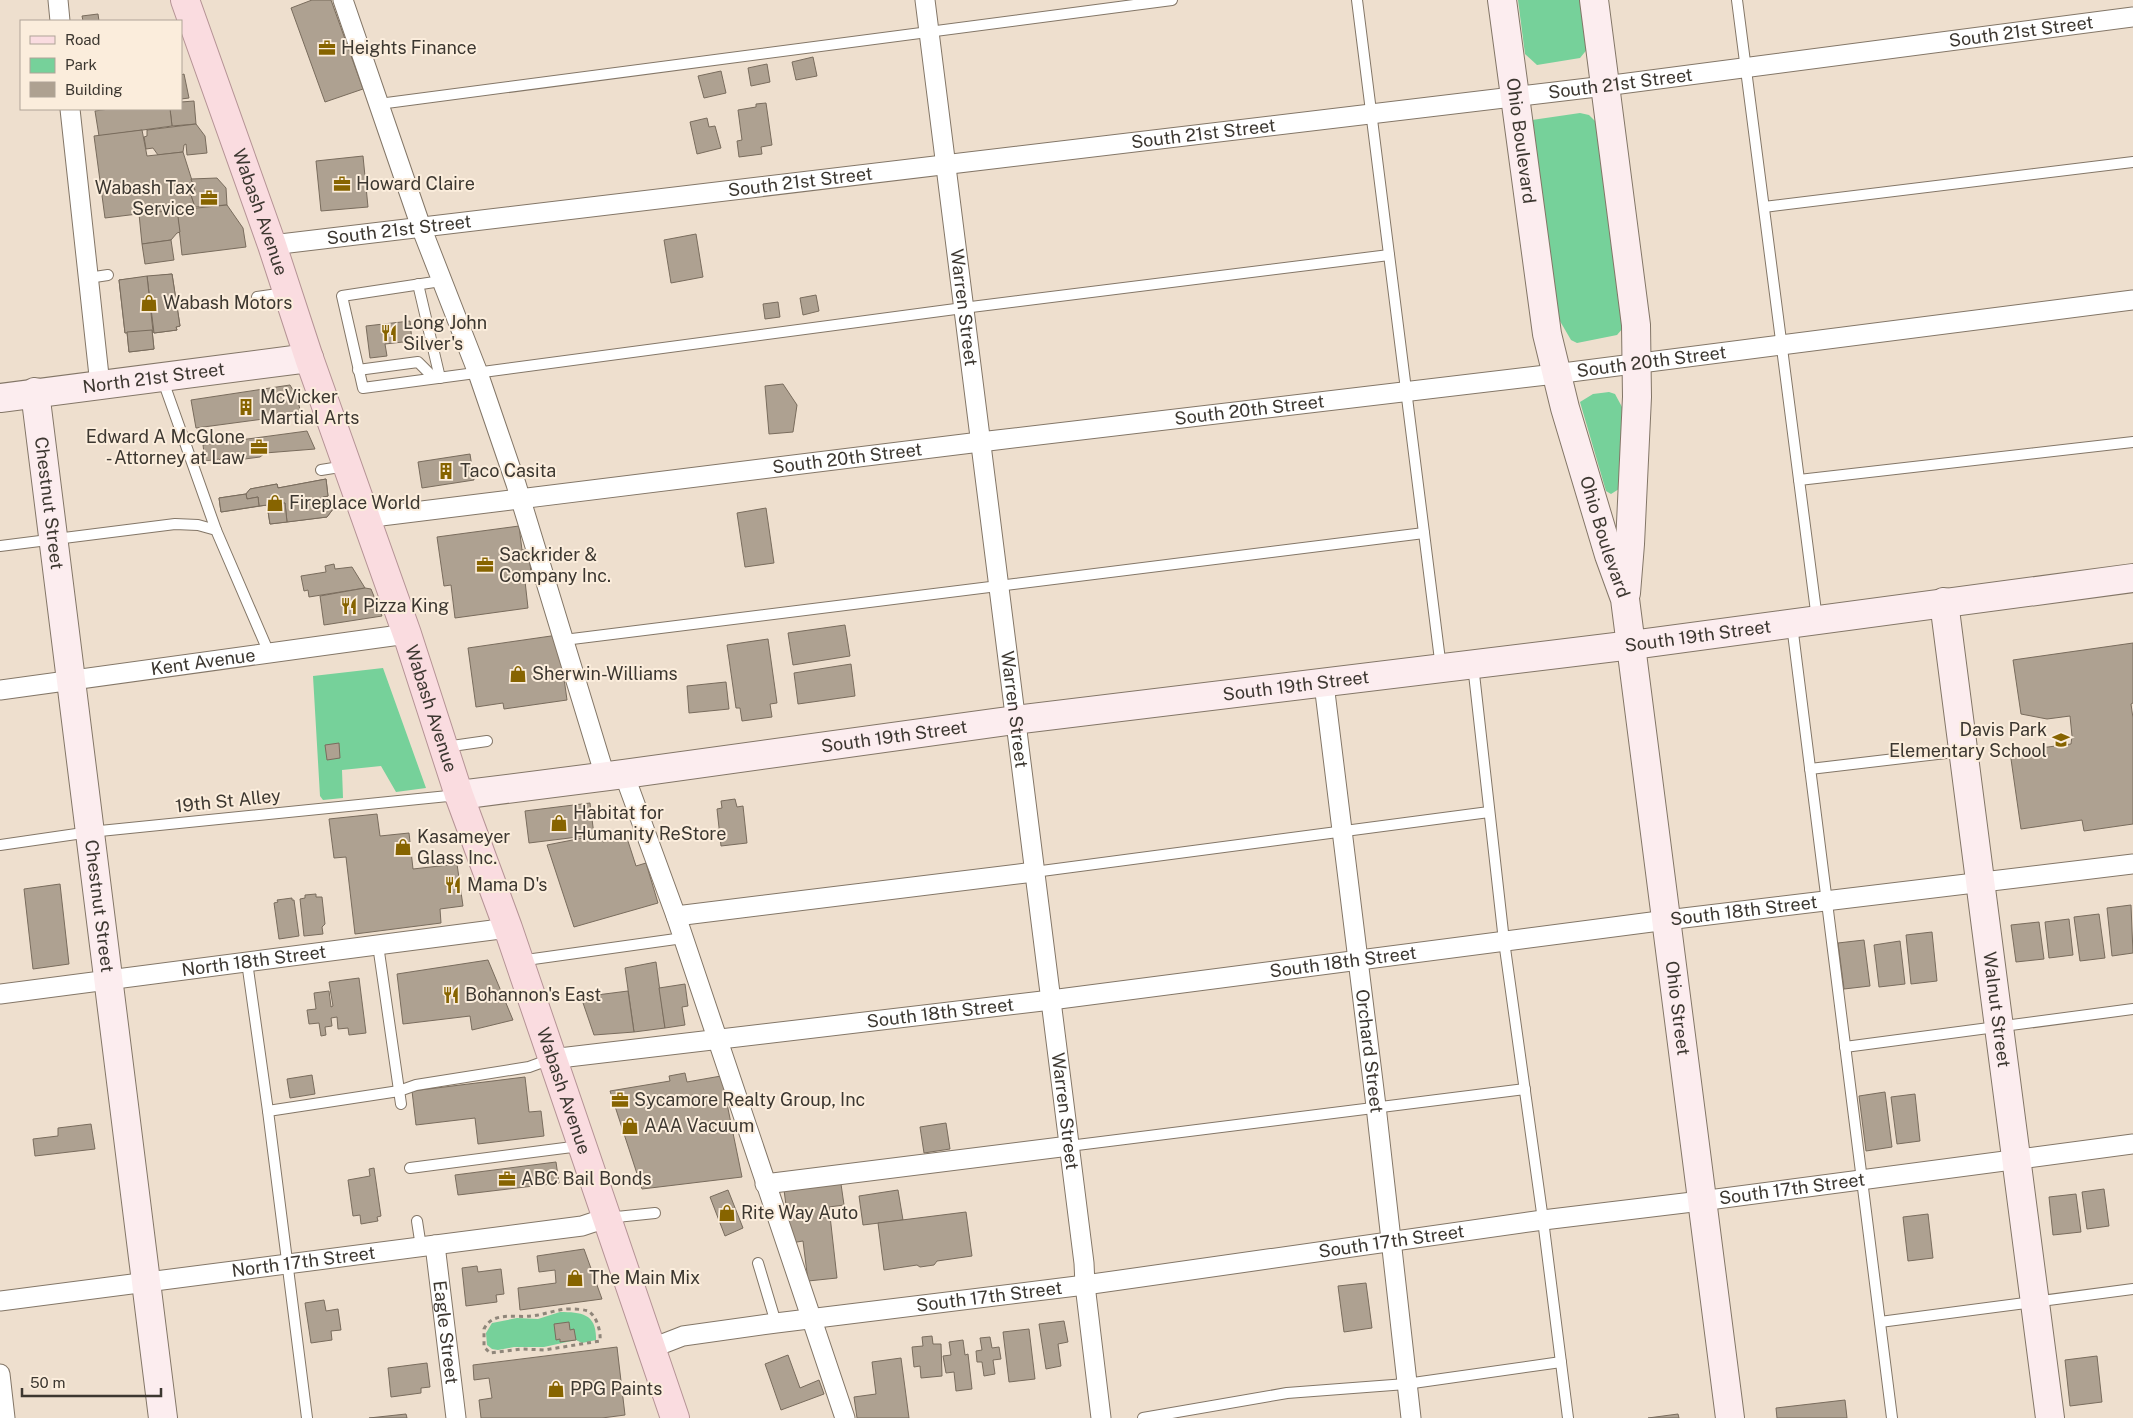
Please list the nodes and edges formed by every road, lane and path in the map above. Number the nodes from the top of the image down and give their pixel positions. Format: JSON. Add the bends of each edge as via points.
{"nodes":[{"id":1,"x":58,"y":0,"type":"edge"},
{"id":2,"x":185,"y":0,"type":"edge"},
{"id":3,"x":343,"y":0,"type":"edge"},
{"id":4,"x":925,"y":0,"type":"edge"},
{"id":5,"x":1172,"y":0,"type":"edge"},
{"id":6,"x":1357,"y":0,"type":"edge"},
{"id":7,"x":1502,"y":0,"type":"edge"},
{"id":8,"x":1594,"y":0,"type":"edge"},
{"id":9,"x":1737,"y":0,"type":"edge"},
{"id":10,"x":2133,"y":17,"type":"edge"},
{"id":11,"x":60,"y":20,"type":"edge"},
{"id":12,"x":928,"y":31,"type":"junction"},
{"id":13,"x":1746,"y":68,"type":"junction"},
{"id":14,"x":1605,"y":86,"type":"junction"},
{"id":15,"x":1514,"y":95,"type":"junction"},
{"id":16,"x":379,"y":104,"type":"junction"},
{"id":17,"x":70,"y":110,"type":"edge"},
{"id":18,"x":1371,"y":113,"type":"junction"},
{"id":19,"x":2133,"y":162,"type":"edge"},
{"id":20,"x":945,"y":165,"type":"junction"},
{"id":21,"x":1764,"y":206,"type":"junction"},
{"id":22,"x":421,"y":227,"type":"junction"},
{"id":23,"x":272,"y":245,"type":"junction"},
{"id":24,"x":1389,"y":255,"type":"junction"},
{"id":25,"x":108,"y":275,"type":"dead end"},
{"id":26,"x":88,"y":278,"type":"junction"},
{"id":27,"x":441,"y":281,"type":"junction"},
{"id":28,"x":418,"y":284,"type":"junction"},
{"id":29,"x":287,"y":293,"type":"junction"},
{"id":30,"x":257,"y":297,"type":"dead end"},
{"id":31,"x":2133,"y":300,"type":"edge"},
{"id":32,"x":963,"y":308,"type":"junction"},
{"id":33,"x":1782,"y":344,"type":"junction"},
{"id":34,"x":309,"y":358,"type":"junction"},
{"id":35,"x":1637,"y":364,"type":"junction"},
{"id":36,"x":358,"y":370,"type":"junction"},
{"id":37,"x":478,"y":372,"type":"junction"},
{"id":38,"x":1555,"y":374,"type":"junction"},
{"id":39,"x":162,"y":377,"type":"junction"},
{"id":40,"x":437,"y":378,"type":"junction"},
{"id":41,"x":100,"y":385,"type":"junction"},
{"id":42,"x":35,"y":392,"type":"junction"},
{"id":43,"x":1406,"y":392,"type":"junction"},
{"id":44,"x":0,"y":398,"type":"edge"},
{"id":45,"x":980,"y":442,"type":"junction"},
{"id":46,"x":2133,"y":442,"type":"edge"},
{"id":47,"x":1799,"y":480,"type":"junction"},
{"id":48,"x":520,"y":499,"type":"junction"},
{"id":49,"x":365,"y":518,"type":"junction"},
{"id":50,"x":216,"y":530,"type":"junction"},
{"id":51,"x":1424,"y":533,"type":"junction"},
{"id":52,"x":54,"y":539,"type":"junction"},
{"id":53,"x":0,"y":546,"type":"edge"},
{"id":54,"x":2133,"y":578,"type":"edge"},
{"id":55,"x":998,"y":586,"type":"junction"},
{"id":56,"x":1625,"y":599,"type":"junction"},
{"id":57,"x":1944,"y":602,"type":"junction"},
{"id":58,"x":1804,"y":621,"type":"junction"},
{"id":59,"x":407,"y":634,"type":"junction"},
{"id":60,"x":564,"y":640,"type":"junction"},
{"id":61,"x":1632,"y":645,"type":"junction"},
{"id":62,"x":269,"y":654,"type":"junction"},
{"id":63,"x":1472,"y":665,"type":"junction"},
{"id":64,"x":1441,"y":669,"type":"junction"},
{"id":65,"x":72,"y":681,"type":"junction"},
{"id":66,"x":1324,"y":684,"type":"junction"},
{"id":67,"x":0,"y":690,"type":"edge"},
{"id":68,"x":1015,"y":720,"type":"junction"},
{"id":69,"x":487,"y":741,"type":"dead end"},
{"id":70,"x":444,"y":747,"type":"junction"},
{"id":71,"x":1964,"y":751,"type":"junction"},
{"id":72,"x":1810,"y":770,"type":"junction"},
{"id":73,"x":615,"y":775,"type":"junction"},
{"id":74,"x":459,"y":795,"type":"junction"},
{"id":75,"x":1489,"y":812,"type":"junction"},
{"id":76,"x":1342,"y":830,"type":"junction"},
{"id":77,"x":90,"y":832,"type":"junction"},
{"id":78,"x":0,"y":844,"type":"edge"},
{"id":79,"x":2133,"y":864,"type":"edge"},
{"id":80,"x":1034,"y":872,"type":"junction"},
{"id":81,"x":1982,"y":883,"type":"junction"},
{"id":82,"x":1827,"y":901,"type":"junction"},
{"id":83,"x":676,"y":916,"type":"junction"},
{"id":84,"x":1667,"y":920,"type":"junction"},
{"id":85,"x":508,"y":928,"type":"junction"},
{"id":86,"x":683,"y":938,"type":"junction"},
{"id":87,"x":1504,"y":941,"type":"junction"},
{"id":88,"x":378,"y":945,"type":"junction"},
{"id":89,"x":1358,"y":960,"type":"junction"},
{"id":90,"x":518,"y":961,"type":"junction"},
{"id":91,"x":247,"y":962,"type":"junction"},
{"id":92,"x":109,"y":980,"type":"junction"},
{"id":93,"x":0,"y":994,"type":"edge"},
{"id":94,"x":1051,"y":1000,"type":"junction"},
{"id":95,"x":2133,"y":1009,"type":"edge"},
{"id":96,"x":1999,"y":1027,"type":"junction"},
{"id":97,"x":716,"y":1040,"type":"junction"},
{"id":98,"x":1845,"y":1047,"type":"junction"},
{"id":99,"x":551,"y":1059,"type":"junction"},
{"id":100,"x":1524,"y":1089,"type":"junction"},
{"id":101,"x":399,"y":1091,"type":"junction"},
{"id":102,"x":401,"y":1104,"type":"dead end"},
{"id":103,"x":1376,"y":1106,"type":"junction"},
{"id":104,"x":268,"y":1111,"type":"junction"},
{"id":105,"x":2133,"y":1144,"type":"edge"},
{"id":106,"x":581,"y":1146,"type":"junction"},
{"id":107,"x":1069,"y":1146,"type":"junction"},
{"id":108,"x":2015,"y":1158,"type":"junction"},
{"id":109,"x":410,"y":1168,"type":"dead end"},
{"id":110,"x":1862,"y":1179,"type":"junction"},
{"id":111,"x":765,"y":1184,"type":"junction"},
{"id":112,"x":1701,"y":1201,"type":"junction"},
{"id":113,"x":655,"y":1213,"type":"dead end"},
{"id":114,"x":606,"y":1218,"type":"junction"},
{"id":115,"x":1543,"y":1220,"type":"junction"},
{"id":116,"x":417,"y":1221,"type":"dead end"},
{"id":117,"x":1391,"y":1242,"type":"junction"},
{"id":118,"x":428,"y":1246,"type":"junction"},
{"id":119,"x":287,"y":1263,"type":"junction"},
{"id":120,"x":758,"y":1263,"type":"dead end"},
{"id":121,"x":146,"y":1282,"type":"junction"},
{"id":122,"x":1085,"y":1285,"type":"junction"},
{"id":123,"x":2133,"y":1289,"type":"edge"},
{"id":124,"x":0,"y":1301,"type":"edge"},
{"id":125,"x":2034,"y":1302,"type":"junction"},
{"id":126,"x":811,"y":1318,"type":"junction"},
{"id":127,"x":1880,"y":1322,"type":"junction"},
{"id":128,"x":776,"y":1323,"type":"junction"},
{"id":129,"x":652,"y":1348,"type":"junction"},
{"id":130,"x":490,"y":1353,"type":"joint"},
{"id":131,"x":1561,"y":1362,"type":"junction"},
{"id":132,"x":0,"y":1374,"type":"edge"},
{"id":133,"x":1406,"y":1384,"type":"junction"},
{"id":134,"x":5,"y":1418,"type":"edge"},
{"id":135,"x":164,"y":1418,"type":"edge"},
{"id":136,"x":307,"y":1418,"type":"edge"},
{"id":137,"x":456,"y":1418,"type":"edge"},
{"id":138,"x":674,"y":1418,"type":"edge"},
{"id":139,"x":845,"y":1418,"type":"edge"},
{"id":140,"x":1101,"y":1418,"type":"edge"},
{"id":141,"x":1143,"y":1418,"type":"edge"},
{"id":142,"x":1411,"y":1418,"type":"edge"},
{"id":143,"x":1568,"y":1418,"type":"edge"},
{"id":144,"x":1730,"y":1418,"type":"edge"},
{"id":145,"x":1892,"y":1418,"type":"edge"},
{"id":146,"x":2050,"y":1418,"type":"edge"}],
"edges":[{"from":1,"to":11,"type":"street"},
{"from":2,"to":23,"type":"main road","name":"Wabash Avenue"},
{"from":3,"to":16,"type":"street"},
{"from":4,"to":12,"type":"street","name":"Warren Street"},
{"from":5,"to":12,"type":"lane"},
{"from":6,"to":18,"type":"lane"},
{"from":7,"to":15,"type":"street","name":"Ohio Boulevard"},
{"from":8,"to":14,"type":"street","name":"Ohio Boulevard"},
{"from":9,"to":13,"type":"lane"},
{"from":10,"to":13,"type":"street","name":"South 21st Street"},
{"from":12,"to":16,"type":"lane"},
{"from":12,"to":20,"type":"street","name":"Warren Street"},
{"from":13,"to":14,"type":"street","name":"South 21st Street"},
{"from":13,"to":21,"type":"lane"},
{"from":14,"to":15,"type":"street","name":"South 21st Street"},
{"from":14,"to":35,"type":"street","name":"Ohio Boulevard","via":[[1636,325]]},
{"from":15,"to":18,"type":"street","name":"South 21st Street"},
{"from":15,"to":38,"type":"street","name":"Ohio Boulevard"},
{"from":16,"to":22,"type":"street"},
{"from":17,"to":26,"type":"street"},
{"from":18,"to":20,"type":"street","name":"South 21st Street"},
{"from":18,"to":24,"type":"lane"},
{"from":19,"to":21,"type":"lane"},
{"from":20,"to":22,"type":"street","name":"South 21st Street"},
{"from":20,"to":32,"type":"street","name":"Warren Street"},
{"from":21,"to":33,"type":"lane"},
{"from":22,"to":23,"type":"street","name":"South 21st Street"},
{"from":22,"to":27,"type":"street"},
{"from":23,"to":29,"type":"main road","name":"Wabash Avenue"},
{"from":24,"to":32,"type":"lane"},
{"from":24,"to":43,"type":"lane"},
{"from":25,"to":26,"type":"lane"},
{"from":26,"to":41,"type":"street"},
{"from":27,"to":28,"type":"lane"},
{"from":27,"to":37,"type":"street"},
{"from":28,"to":36,"type":"lane","via":[[342,296]]},
{"from":28,"to":40,"type":"lane"},
{"from":29,"to":30,"type":"lane"},
{"from":29,"to":34,"type":"main road","name":"Wabash Avenue"},
{"from":31,"to":33,"type":"street","name":"South 20th Street"},
{"from":32,"to":37,"type":"lane"},
{"from":32,"to":45,"type":"street","name":"Warren Street"},
{"from":33,"to":35,"type":"street","name":"South 20th Street"},
{"from":33,"to":47,"type":"lane"},
{"from":34,"to":39,"type":"street","name":"North 21st Street"},
{"from":34,"to":49,"type":"main road","name":"Wabash Avenue","via":[[334,468]]},
{"from":35,"to":38,"type":"street","name":"South 20th Street"},
{"from":35,"to":56,"type":"street","name":"Ohio Boulevard"},
{"from":36,"to":40,"type":"lane","via":[[418,362]]},
{"from":36,"to":40,"type":"lane","via":[[363,388]]},
{"from":37,"to":40,"type":"lane"},
{"from":37,"to":48,"type":"street"},
{"from":38,"to":43,"type":"street","name":"South 20th Street"},
{"from":38,"to":56,"type":"street","name":"Ohio Boulevard"},
{"from":39,"to":41,"type":"street","name":"North 21st Street"},
{"from":39,"to":50,"type":"lane"},
{"from":41,"to":42,"type":"street","name":"North 21st Street"},
{"from":42,"to":44,"type":"street","name":"North 21st Street"},
{"from":42,"to":52,"type":"street","name":"Chestnut Street"},
{"from":43,"to":45,"type":"street","name":"South 20th Street"},
{"from":43,"to":51,"type":"lane"},
{"from":45,"to":48,"type":"street","name":"South 20th Street"},
{"from":45,"to":55,"type":"street","name":"Warren Street"},
{"from":46,"to":47,"type":"lane"},
{"from":47,"to":58,"type":"lane"},
{"from":48,"to":49,"type":"street","name":"South 20th Street"},
{"from":48,"to":60,"type":"street"},
{"from":49,"to":59,"type":"main road","name":"Wabash Avenue"},
{"from":50,"to":52,"type":"lane","via":[[175,524]]},
{"from":50,"to":62,"type":"lane"},
{"from":51,"to":55,"type":"lane"},
{"from":51,"to":64,"type":"lane"},
{"from":52,"to":53,"type":"lane"},
{"from":52,"to":65,"type":"street","name":"Chestnut Street"},
{"from":54,"to":57,"type":"street","name":"South 19th Street"},
{"from":55,"to":60,"type":"lane"},
{"from":55,"to":68,"type":"street","name":"Warren Street"},
{"from":56,"to":61,"type":"street","name":"Ohio Street"},
{"from":57,"to":58,"type":"street","name":"South 19th Street"},
{"from":57,"to":71,"type":"street","name":"Walnut Street"},
{"from":58,"to":61,"type":"street","name":"South 19th Street"},
{"from":58,"to":72,"type":"lane"},
{"from":59,"to":62,"type":"street","name":"Kent Avenue"},
{"from":59,"to":70,"type":"main road","name":"Wabash Avenue"},
{"from":60,"to":73,"type":"street","via":[[582,725]]},
{"from":61,"to":63,"type":"street","name":"South 19th Street"},
{"from":61,"to":84,"type":"street","name":"Ohio Street"},
{"from":62,"to":65,"type":"street","name":"Kent Avenue"},
{"from":63,"to":64,"type":"street","name":"South 19th Street"},
{"from":63,"to":75,"type":"lane"},
{"from":64,"to":66,"type":"street","name":"South 19th Street"},
{"from":65,"to":67,"type":"street","name":"Kent Avenue"},
{"from":65,"to":77,"type":"street","name":"Chestnut Street"},
{"from":66,"to":68,"type":"street","name":"South 19th Street"},
{"from":66,"to":76,"type":"street","name":"Orchard Street"},
{"from":68,"to":73,"type":"street","name":"South 19th Street"},
{"from":68,"to":80,"type":"street","name":"Warren Street"},
{"from":69,"to":70,"type":"lane"},
{"from":70,"to":74,"type":"main road","name":"Wabash Avenue"},
{"from":71,"to":72,"type":"lane"},
{"from":71,"to":81,"type":"street","name":"Walnut Street"},
{"from":72,"to":82,"type":"lane"},
{"from":73,"to":74,"type":"street","name":"South 19th Street"},
{"from":73,"to":83,"type":"street"},
{"from":74,"to":77,"type":"lane","name":"19th St Alley"},
{"from":74,"to":85,"type":"main road","name":"Wabash Avenue"},
{"from":75,"to":76,"type":"lane"},
{"from":75,"to":87,"type":"lane"},
{"from":76,"to":80,"type":"lane"},
{"from":76,"to":89,"type":"street","name":"Orchard Street"},
{"from":77,"to":78,"type":"lane","name":"19th St Alley"},
{"from":77,"to":92,"type":"street","name":"Chestnut Street"},
{"from":79,"to":81,"type":"street","name":"South 18th Street"},
{"from":80,"to":83,"type":"street"},
{"from":80,"to":94,"type":"street","name":"Warren Street"},
{"from":81,"to":82,"type":"street","name":"South 18th Street"},
{"from":81,"to":96,"type":"street","name":"Walnut Street"},
{"from":82,"to":84,"type":"street","name":"South 18th Street"},
{"from":82,"to":98,"type":"lane"},
{"from":83,"to":86,"type":"street"},
{"from":84,"to":87,"type":"street","name":"South 18th Street"},
{"from":84,"to":112,"type":"street","name":"Ohio Street"},
{"from":85,"to":88,"type":"street","name":"North 18th Street"},
{"from":85,"to":90,"type":"main road","name":"Wabash Avenue"},
{"from":86,"to":90,"type":"lane"},
{"from":86,"to":97,"type":"street"},
{"from":87,"to":89,"type":"street","name":"South 18th Street"},
{"from":87,"to":100,"type":"lane"},
{"from":88,"to":91,"type":"street","name":"North 18th Street"},
{"from":88,"to":101,"type":"lane"},
{"from":89,"to":94,"type":"street","name":"South 18th Street"},
{"from":89,"to":103,"type":"street","name":"Orchard Street"},
{"from":90,"to":99,"type":"main road","name":"Wabash Avenue"},
{"from":91,"to":92,"type":"street","name":"North 18th Street"},
{"from":91,"to":104,"type":"lane"},
{"from":92,"to":93,"type":"street","name":"North 18th Street"},
{"from":92,"to":121,"type":"street","name":"Chestnut Street"},
{"from":94,"to":97,"type":"street","name":"South 18th Street"},
{"from":94,"to":107,"type":"street","name":"Warren Street"},
{"from":95,"to":96,"type":"lane"},
{"from":96,"to":98,"type":"lane"},
{"from":96,"to":108,"type":"street","name":"Walnut Street"},
{"from":97,"to":99,"type":"street","name":"South 18th Street"},
{"from":97,"to":111,"type":"street"},
{"from":98,"to":110,"type":"lane"},
{"from":99,"to":101,"type":"lane","via":[[529,1067],[416,1085]]},
{"from":99,"to":106,"type":"main road","name":"Wabash Avenue"},
{"from":100,"to":103,"type":"lane"},
{"from":100,"to":115,"type":"lane"},
{"from":101,"to":102,"type":"lane"},
{"from":101,"to":104,"type":"lane"},
{"from":103,"to":107,"type":"lane"},
{"from":103,"to":117,"type":"street","name":"Orchard Street"},
{"from":104,"to":119,"type":"lane"},
{"from":105,"to":108,"type":"street","name":"South 17th Street"},
{"from":106,"to":109,"type":"lane"},
{"from":106,"to":114,"type":"main road","name":"Wabash Avenue"},
{"from":107,"to":111,"type":"street"},
{"from":107,"to":122,"type":"street","name":"Warren Street"},
{"from":108,"to":110,"type":"street","name":"South 17th Street"},
{"from":108,"to":125,"type":"street","name":"Walnut Street"},
{"from":110,"to":112,"type":"street","name":"South 17th Street"},
{"from":110,"to":127,"type":"lane"},
{"from":111,"to":126,"type":"street"},
{"from":112,"to":115,"type":"street","name":"South 17th Street"},
{"from":112,"to":144,"type":"street","name":"Ohio Street"},
{"from":113,"to":114,"type":"lane"},
{"from":114,"to":118,"type":"street","name":"North 17th Street","via":[[582,1226]]},
{"from":114,"to":129,"type":"main road","name":"Wabash Avenue"},
{"from":115,"to":117,"type":"street","name":"South 17th Street"},
{"from":115,"to":131,"type":"lane"},
{"from":116,"to":118,"type":"lane"},
{"from":117,"to":122,"type":"street","name":"South 17th Street"},
{"from":117,"to":133,"type":"street","name":"Orchard Street"},
{"from":118,"to":119,"type":"street","name":"North 17th Street"},
{"from":118,"to":137,"type":"street","name":"Eagle Street"},
{"from":119,"to":121,"type":"street","name":"North 17th Street"},
{"from":119,"to":136,"type":"lane"},
{"from":120,"to":128,"type":"lane"},
{"from":121,"to":124,"type":"street","name":"North 17th Street"},
{"from":121,"to":135,"type":"street","name":"Chestnut Street"},
{"from":122,"to":126,"type":"street","name":"South 17th Street"},
{"from":122,"to":140,"type":"street","name":"Warren Street"},
{"from":123,"to":125,"type":"lane"},
{"from":125,"to":127,"type":"lane"},
{"from":125,"to":146,"type":"street","name":"Walnut Street"},
{"from":126,"to":128,"type":"street","name":"South 17th Street"},
{"from":126,"to":139,"type":"street"},
{"from":127,"to":145,"type":"lane"},
{"from":128,"to":129,"type":"street","name":"South 17th Street","via":[[683,1336]]},
{"from":129,"to":138,"type":"main road","name":"Wabash Avenue"},
{"from":130,"to":130,"type":"path","via":[[484,1347],[486,1324],[506,1316],[532,1316],[567,1309],[587,1311],[597,1322],[601,1338],[597,1343]]},
{"from":131,"to":133,"type":"lane"},
{"from":131,"to":143,"type":"lane"},
{"from":132,"to":134,"type":"street"},
{"from":133,"to":141,"type":"lane","via":[[1287,1393]]},
{"from":133,"to":142,"type":"street","name":"Orchard Street"}]}
